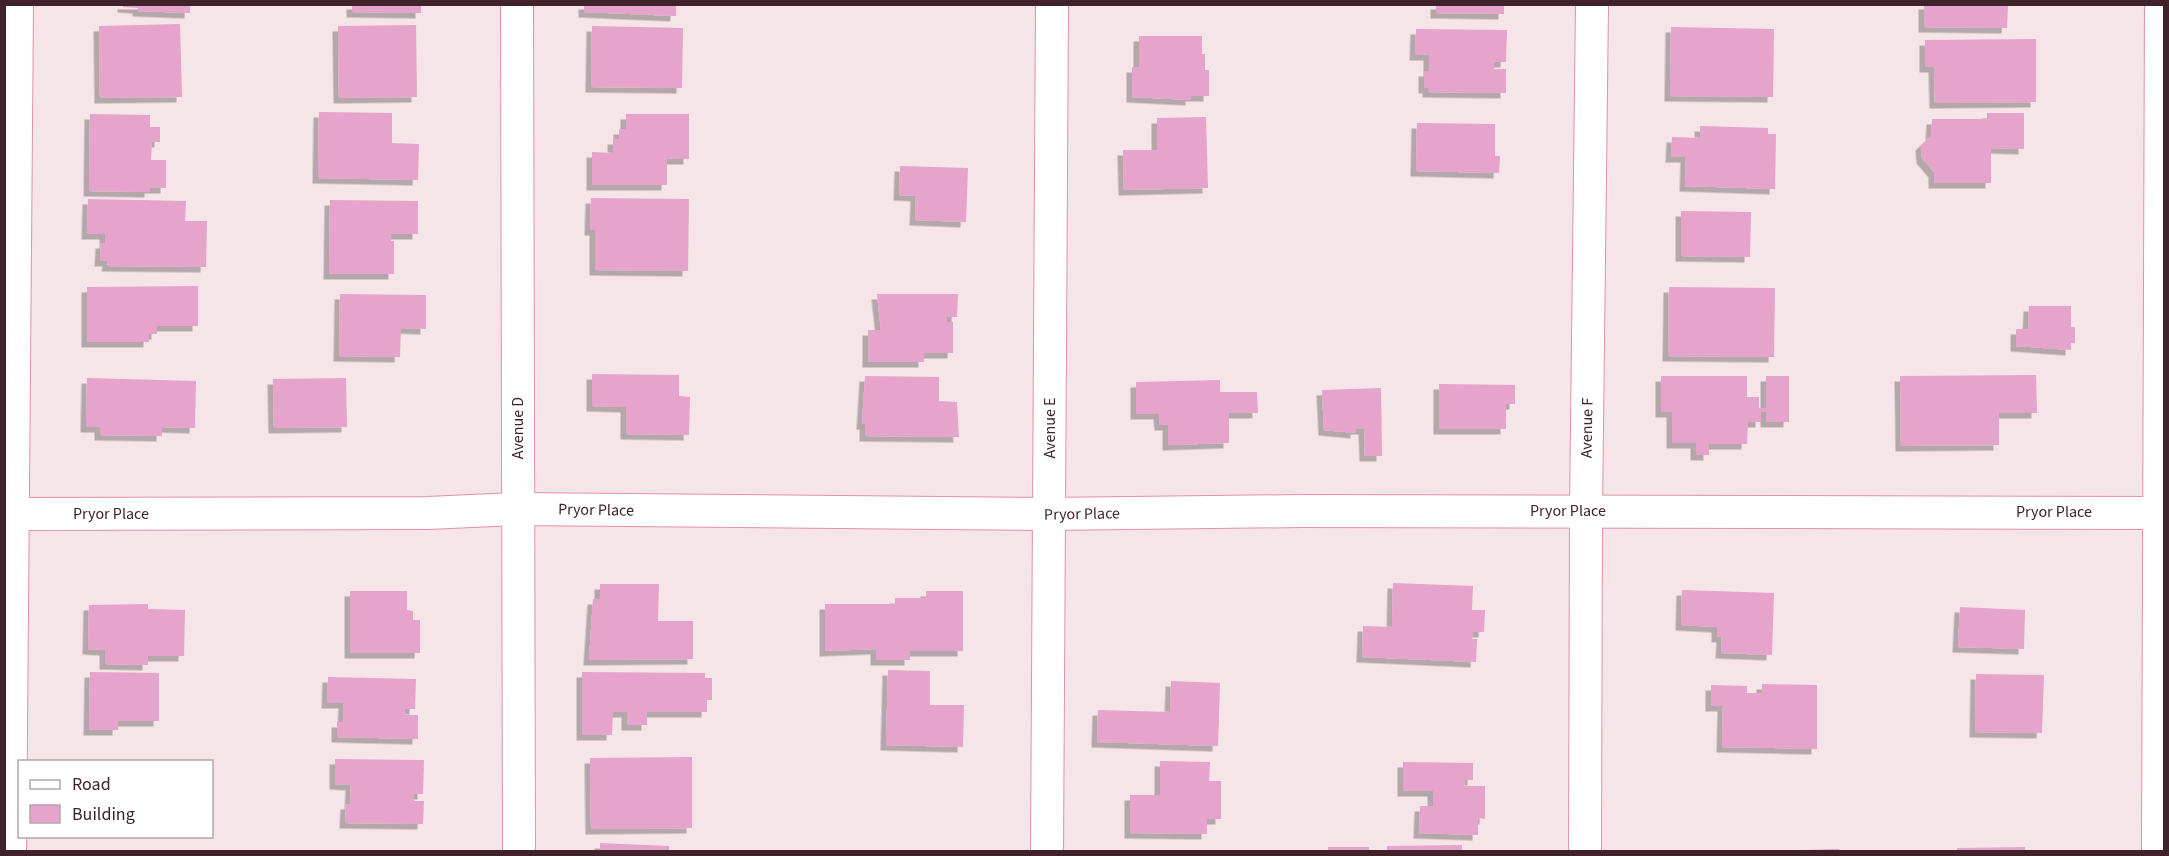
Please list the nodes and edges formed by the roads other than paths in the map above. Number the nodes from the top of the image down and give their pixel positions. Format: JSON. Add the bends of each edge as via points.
{"nodes":[{"id":1,"x":17,"y":4,"type":"edge"},
{"id":2,"x":517,"y":4,"type":"edge"},
{"id":3,"x":1052,"y":4,"type":"edge"},
{"id":4,"x":1592,"y":4,"type":"edge"},
{"id":5,"x":2161,"y":4,"type":"edge"},
{"id":6,"x":518,"y":509,"type":"junction"},
{"id":7,"x":1586,"y":511,"type":"junction"},
{"id":8,"x":2160,"y":513,"type":"junction"},
{"id":9,"x":9,"y":514,"type":"edge"},
{"id":10,"x":1049,"y":514,"type":"junction"},
{"id":11,"x":10,"y":852,"type":"edge"},
{"id":12,"x":519,"y":852,"type":"edge"},
{"id":13,"x":1047,"y":852,"type":"edge"},
{"id":14,"x":1585,"y":852,"type":"edge"},
{"id":15,"x":2158,"y":852,"type":"edge"}],
"edges":[{"from":1,"to":9,"type":"street"},
{"from":2,"to":6,"type":"street","name":"Avenue D"},
{"from":3,"to":10,"type":"street","name":"Avenue E"},
{"from":4,"to":7,"type":"street","name":"Avenue F"},
{"from":5,"to":8,"type":"street"},
{"from":6,"to":9,"type":"street","name":"Pryor Place"},
{"from":6,"to":10,"type":"street","name":"Pryor Place"},
{"from":6,"to":12,"type":"street","name":"Avenue D"},
{"from":7,"to":8,"type":"street","name":"Pryor Place"},
{"from":7,"to":10,"type":"street","name":"Pryor Place"},
{"from":7,"to":14,"type":"street","name":"Avenue F"},
{"from":8,"to":15,"type":"street"},
{"from":9,"to":11,"type":"street"},
{"from":10,"to":13,"type":"street","name":"Avenue E"}]}
